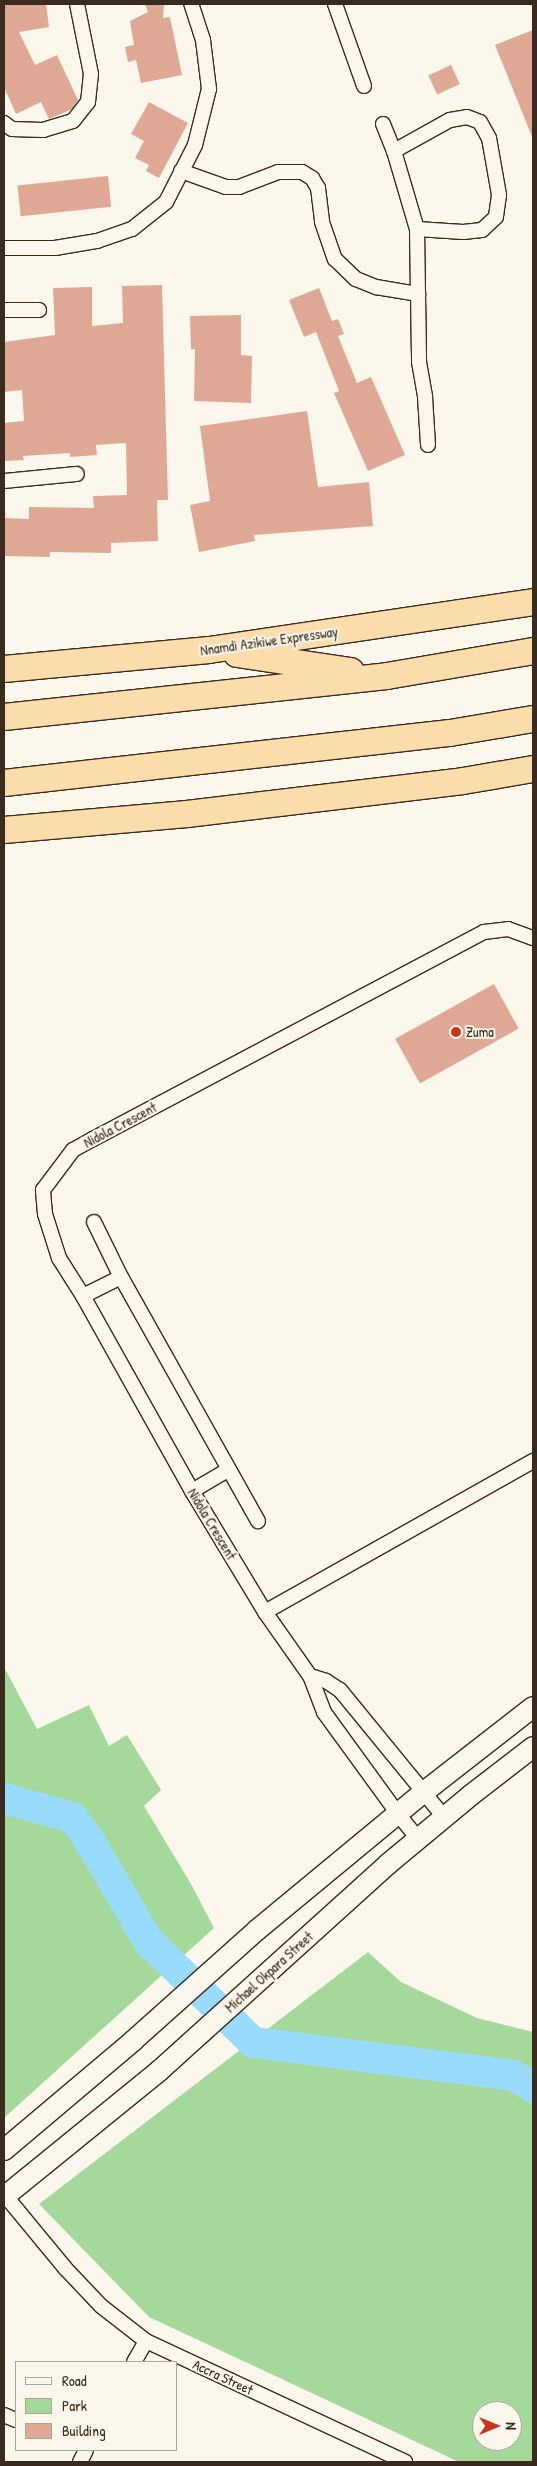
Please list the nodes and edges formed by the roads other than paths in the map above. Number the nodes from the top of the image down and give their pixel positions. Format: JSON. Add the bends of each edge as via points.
{"nodes":[{"id":1,"x":77,"y":4,"type":"edge"},
{"id":2,"x":191,"y":4,"type":"edge"},
{"id":3,"x":335,"y":4,"type":"edge"},
{"id":4,"x":364,"y":86,"type":"dead end"},
{"id":5,"x":4,"y":123,"type":"edge"},
{"id":6,"x":383,"y":124,"type":"dead end"},
{"id":7,"x":394,"y":151,"type":"junction"},
{"id":8,"x":181,"y":171,"type":"junction"},
{"id":9,"x":417,"y":230,"type":"junction"},
{"id":10,"x":4,"y":248,"type":"edge"},
{"id":11,"x":418,"y":294,"type":"junction"},
{"id":12,"x":4,"y":310,"type":"edge"},
{"id":13,"x":39,"y":310,"type":"dead end"},
{"id":14,"x":428,"y":446,"type":"dead end"},
{"id":15,"x":77,"y":474,"type":"dead end"},
{"id":16,"x":4,"y":481,"type":"edge"},
{"id":17,"x":533,"y":602,"type":"edge"},
{"id":18,"x":209,"y":650,"type":"junction"},
{"id":19,"x":533,"y":651,"type":"edge"},
{"id":20,"x":4,"y":669,"type":"edge"},
{"id":21,"x":387,"y":676,"type":"junction"},
{"id":22,"x":4,"y":718,"type":"edge"},
{"id":23,"x":533,"y":719,"type":"edge"},
{"id":24,"x":533,"y":769,"type":"edge"},
{"id":25,"x":7,"y":784,"type":"edge"},
{"id":26,"x":4,"y":830,"type":"edge"},
{"id":27,"x":533,"y":938,"type":"edge"},
{"id":28,"x":94,"y":1222,"type":"dead end"},
{"id":29,"x":121,"y":1277,"type":"junction"},
{"id":30,"x":83,"y":1296,"type":"junction"},
{"id":31,"x":533,"y":1461,"type":"edge"},
{"id":32,"x":228,"y":1470,"type":"junction"},
{"id":33,"x":192,"y":1491,"type":"junction"},
{"id":34,"x":258,"y":1521,"type":"dead end"},
{"id":35,"x":265,"y":1612,"type":"junction"},
{"id":36,"x":310,"y":1676,"type":"junction"},
{"id":37,"x":533,"y":1707,"type":"edge"},
{"id":38,"x":533,"y":1747,"type":"edge"},
{"id":39,"x":424,"y":1792,"type":"junction"},
{"id":40,"x":398,"y":1814,"type":"junction"},
{"id":41,"x":444,"y":1817,"type":"junction"},
{"id":42,"x":419,"y":1840,"type":"junction"},
{"id":43,"x":4,"y":2150,"type":"edge"},
{"id":44,"x":4,"y":2195,"type":"edge"},
{"id":45,"x":146,"y":2341,"type":"junction"},
{"id":46,"x":135,"y":2361,"type":"edge"},
{"id":47,"x":405,"y":2462,"type":"edge"}],
"edges":[{"from":1,"to":5,"type":"street","via":[[91,74],[88,102],[73,121],[42,130],[12,129]]},
{"from":2,"to":8,"type":"street","via":[[203,40],[209,89],[195,144]]},
{"from":3,"to":4,"type":"street"},
{"from":6,"to":7,"type":"street"},
{"from":7,"to":9,"type":"street"},
{"from":7,"to":9,"type":"street","via":[[450,120],[467,117],[480,122],[489,138],[500,195],[496,217],[482,230]]},
{"from":8,"to":10,"type":"street","via":[[166,202],[132,229],[97,241],[54,248]]},
{"from":8,"to":11,"type":"street","via":[[226,187],[239,187],[278,172],[302,172],[312,178],[318,188],[322,222],[335,259],[356,279],[376,287]]},
{"from":9,"to":11,"type":"street"},
{"from":11,"to":14,"type":"street","via":[[419,362]]},
{"from":12,"to":13,"type":"street"},
{"from":15,"to":16,"type":"street"},
{"from":17,"to":18,"type":"highway","name":"Nnamdi Azikiwe Expressway"},
{"from":18,"to":20,"type":"highway","name":"Nnamdi Azikiwe Expressway"},
{"from":18,"to":21,"type":"highway"},
{"from":19,"to":21,"type":"highway"},
{"from":21,"to":22,"type":"highway"},
{"from":23,"to":25,"type":"highway","via":[[450,733]]},
{"from":24,"to":26,"type":"highway","via":[[463,781],[197,813]]},
{"from":27,"to":30,"type":"street","name":"Nidola Crescent","via":[[508,930],[484,932],[73,1150],[43,1190],[44,1214],[59,1258]]},
{"from":28,"to":29,"type":"street"},
{"from":29,"to":30,"type":"street"},
{"from":29,"to":32,"type":"street"},
{"from":30,"to":33,"type":"street","name":"Nidola Crescent"},
{"from":31,"to":35,"type":"street"},
{"from":32,"to":33,"type":"street"},
{"from":32,"to":34,"type":"street"},
{"from":33,"to":35,"type":"street","name":"Nidola Crescent"},
{"from":35,"to":36,"type":"street","name":"Nidola Crescent"},
{"from":36,"to":39,"type":"street","via":[[340,1690]]},
{"from":36,"to":40,"type":"street","name":"Nidola Crescent","via":[[324,1712]]},
{"from":37,"to":39,"type":"main road"},
{"from":38,"to":41,"type":"main road","name":"Michael Okpara Street"},
{"from":39,"to":40,"type":"main road"},
{"from":39,"to":41,"type":"street"},
{"from":40,"to":42,"type":"street","name":"Nidola Crescent"},
{"from":40,"to":43,"type":"main road","via":[[257,1930]]},
{"from":41,"to":42,"type":"main road","name":"Michael Okpara Street"},
{"from":42,"to":44,"type":"main road","name":"Michael Okpara Street","via":[[388,1864],[158,2072]]},
{"from":44,"to":45,"type":"street","name":"Accra Street","via":[[64,2268],[101,2306]]},
{"from":45,"to":46,"type":"street"},
{"from":45,"to":47,"type":"street","name":"Accra Street"}]}
